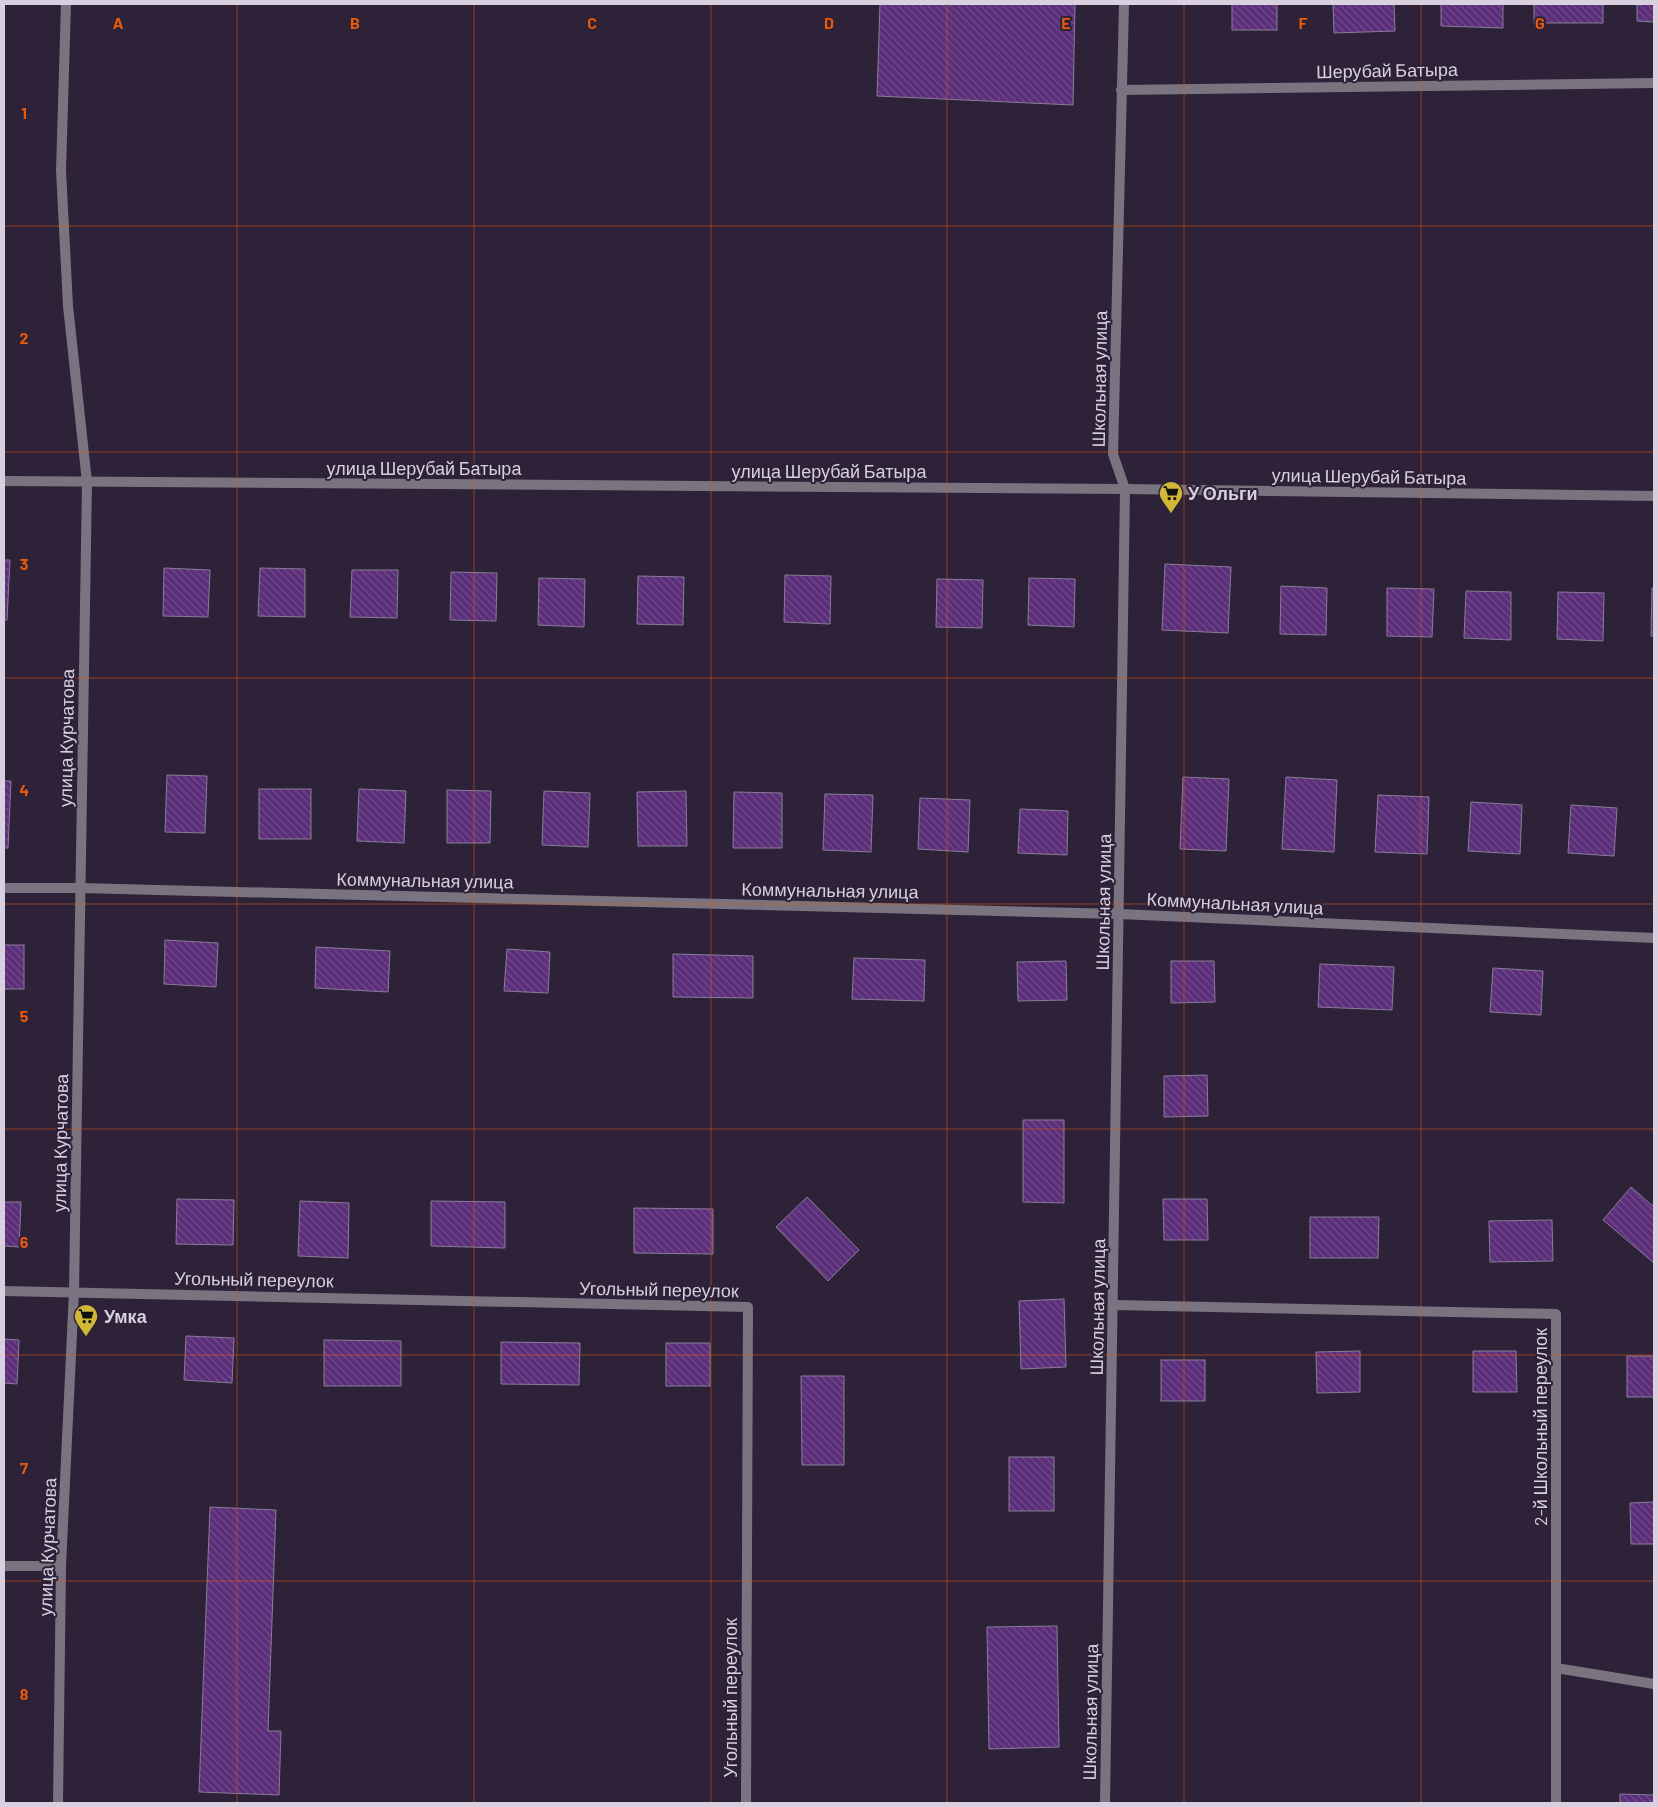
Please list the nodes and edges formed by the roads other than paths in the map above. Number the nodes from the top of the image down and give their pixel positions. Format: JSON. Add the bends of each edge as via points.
{"nodes":[{"id":1,"x":66,"y":4,"type":"edge"},
{"id":2,"x":1124,"y":4,"type":"edge"},
{"id":3,"x":1654,"y":83,"type":"edge"},
{"id":4,"x":1120,"y":90,"type":"junction"},
{"id":5,"x":4,"y":481,"type":"edge"},
{"id":6,"x":86,"y":482,"type":"junction"},
{"id":7,"x":1125,"y":489,"type":"junction"},
{"id":8,"x":1654,"y":496,"type":"edge"},
{"id":9,"x":4,"y":888,"type":"edge"},
{"id":10,"x":80,"y":888,"type":"junction"},
{"id":11,"x":1119,"y":914,"type":"junction"},
{"id":12,"x":1654,"y":938,"type":"edge"},
{"id":13,"x":4,"y":1291,"type":"edge"},
{"id":14,"x":74,"y":1291,"type":"junction"},
{"id":15,"x":1113,"y":1306,"type":"junction"},
{"id":16,"x":4,"y":1566,"type":"edge"},
{"id":17,"x":61,"y":1566,"type":"junction"},
{"id":18,"x":1556,"y":1668,"type":"junction"},
{"id":19,"x":1654,"y":1684,"type":"edge"},
{"id":20,"x":58,"y":1803,"type":"edge"},
{"id":21,"x":746,"y":1803,"type":"edge"},
{"id":22,"x":1105,"y":1803,"type":"edge"},
{"id":23,"x":1556,"y":1803,"type":"edge"}],
"edges":[{"from":1,"to":6,"type":"street","name":"улица Курчатова","via":[[61,170],[68,306]]},
{"from":2,"to":4,"type":"street","name":"Школьная улица"},
{"from":3,"to":4,"type":"street","name":"Шерубай Батыра"},
{"from":4,"to":7,"type":"street","name":"Школьная улица","via":[[1113,454]]},
{"from":5,"to":6,"type":"street","name":"улица Шерубай Батыра"},
{"from":6,"to":7,"type":"street","name":"улица Шерубай Батыра"},
{"from":6,"to":10,"type":"street","name":"улица Курчатова"},
{"from":7,"to":8,"type":"street","name":"улица Шерубай Батыра"},
{"from":7,"to":11,"type":"street","name":"Школьная улица"},
{"from":9,"to":10,"type":"street","name":"Коммунальная улица"},
{"from":10,"to":11,"type":"street","name":"Коммунальная улица"},
{"from":10,"to":14,"type":"street","name":"улица Курчатова"},
{"from":11,"to":12,"type":"street","name":"Коммунальная улица"},
{"from":11,"to":15,"type":"street","name":"Школьная улица"},
{"from":13,"to":14,"type":"street"},
{"from":14,"to":17,"type":"street","name":"улица Курчатова"},
{"from":14,"to":21,"type":"street","name":"Угольный переулок","via":[[748,1307]]},
{"from":15,"to":18,"type":"street","name":"2-й Школьный переулок","via":[[1556,1314]]},
{"from":15,"to":22,"type":"street","name":"Школьная улица"},
{"from":16,"to":17,"type":"street"},
{"from":17,"to":20,"type":"street","name":"улица Курчатова"},
{"from":18,"to":19,"type":"street"},
{"from":18,"to":23,"type":"street","name":"2-й Школьный переулок"}]}
